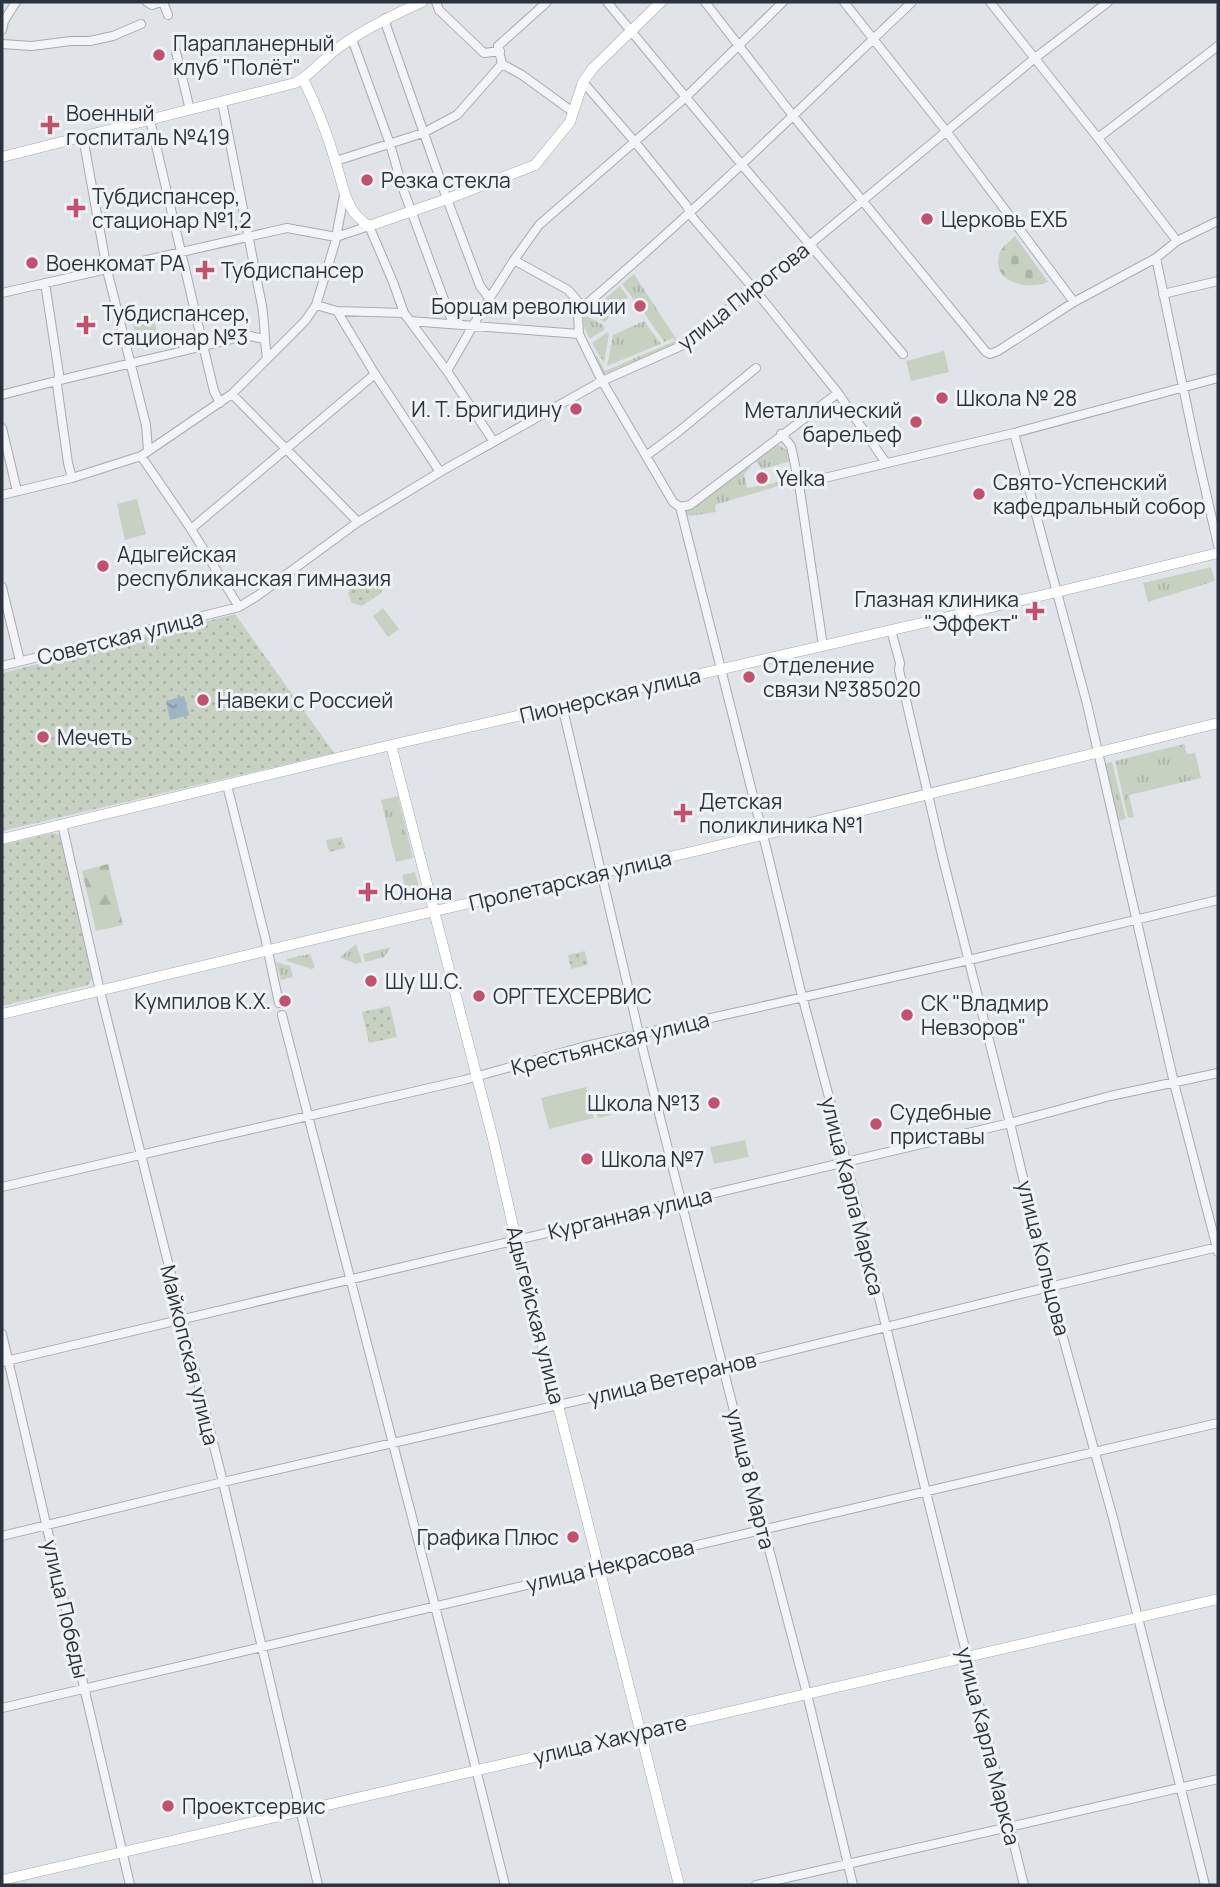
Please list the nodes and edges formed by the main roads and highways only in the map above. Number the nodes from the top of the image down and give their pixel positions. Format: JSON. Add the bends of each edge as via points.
{"nodes":[{"id":1,"x":422,"y":2,"type":"edge"},
{"id":2,"x":661,"y":2,"type":"edge"},
{"id":3,"x":303,"y":79,"type":"junction"},
{"id":4,"x":2,"y":157,"type":"edge"},
{"id":5,"x":1218,"y":553,"type":"edge"},
{"id":6,"x":1218,"y":723,"type":"edge"},
{"id":7,"x":391,"y":744,"type":"junction"},
{"id":8,"x":2,"y":839,"type":"edge"},
{"id":9,"x":433,"y":912,"type":"junction"},
{"id":10,"x":2,"y":1014,"type":"edge"},
{"id":11,"x":1218,"y":1600,"type":"edge"},
{"id":12,"x":640,"y":1732,"type":"junction"},
{"id":13,"x":2,"y":1880,"type":"edge"},
{"id":14,"x":679,"y":1885,"type":"edge"}],
"edges":[{"from":1,"to":3,"type":"main road","via":[[352,39]]},
{"from":2,"to":3,"type":"main road","via":[[593,68],[583,82],[570,122],[535,165],[369,226],[358,219],[344,195],[336,161]]},
{"from":3,"to":4,"type":"main road"},
{"from":5,"to":7,"type":"main road","name":"Пионерская улица"},
{"from":6,"to":9,"type":"main road","name":"Пролетарская улица"},
{"from":7,"to":8,"type":"main road","name":"Пионерская улица"},
{"from":7,"to":9,"type":"main road","name":"Адыгейская улица"},
{"from":9,"to":10,"type":"main road","name":"Пролетарская улица"},
{"from":9,"to":12,"type":"main road","name":"Адыгейская улица"},
{"from":11,"to":12,"type":"main road","name":"улица Хакурате"},
{"from":12,"to":13,"type":"main road","name":"улица Хакурате"},
{"from":12,"to":14,"type":"main road","name":"Адыгейская улица"}]}
